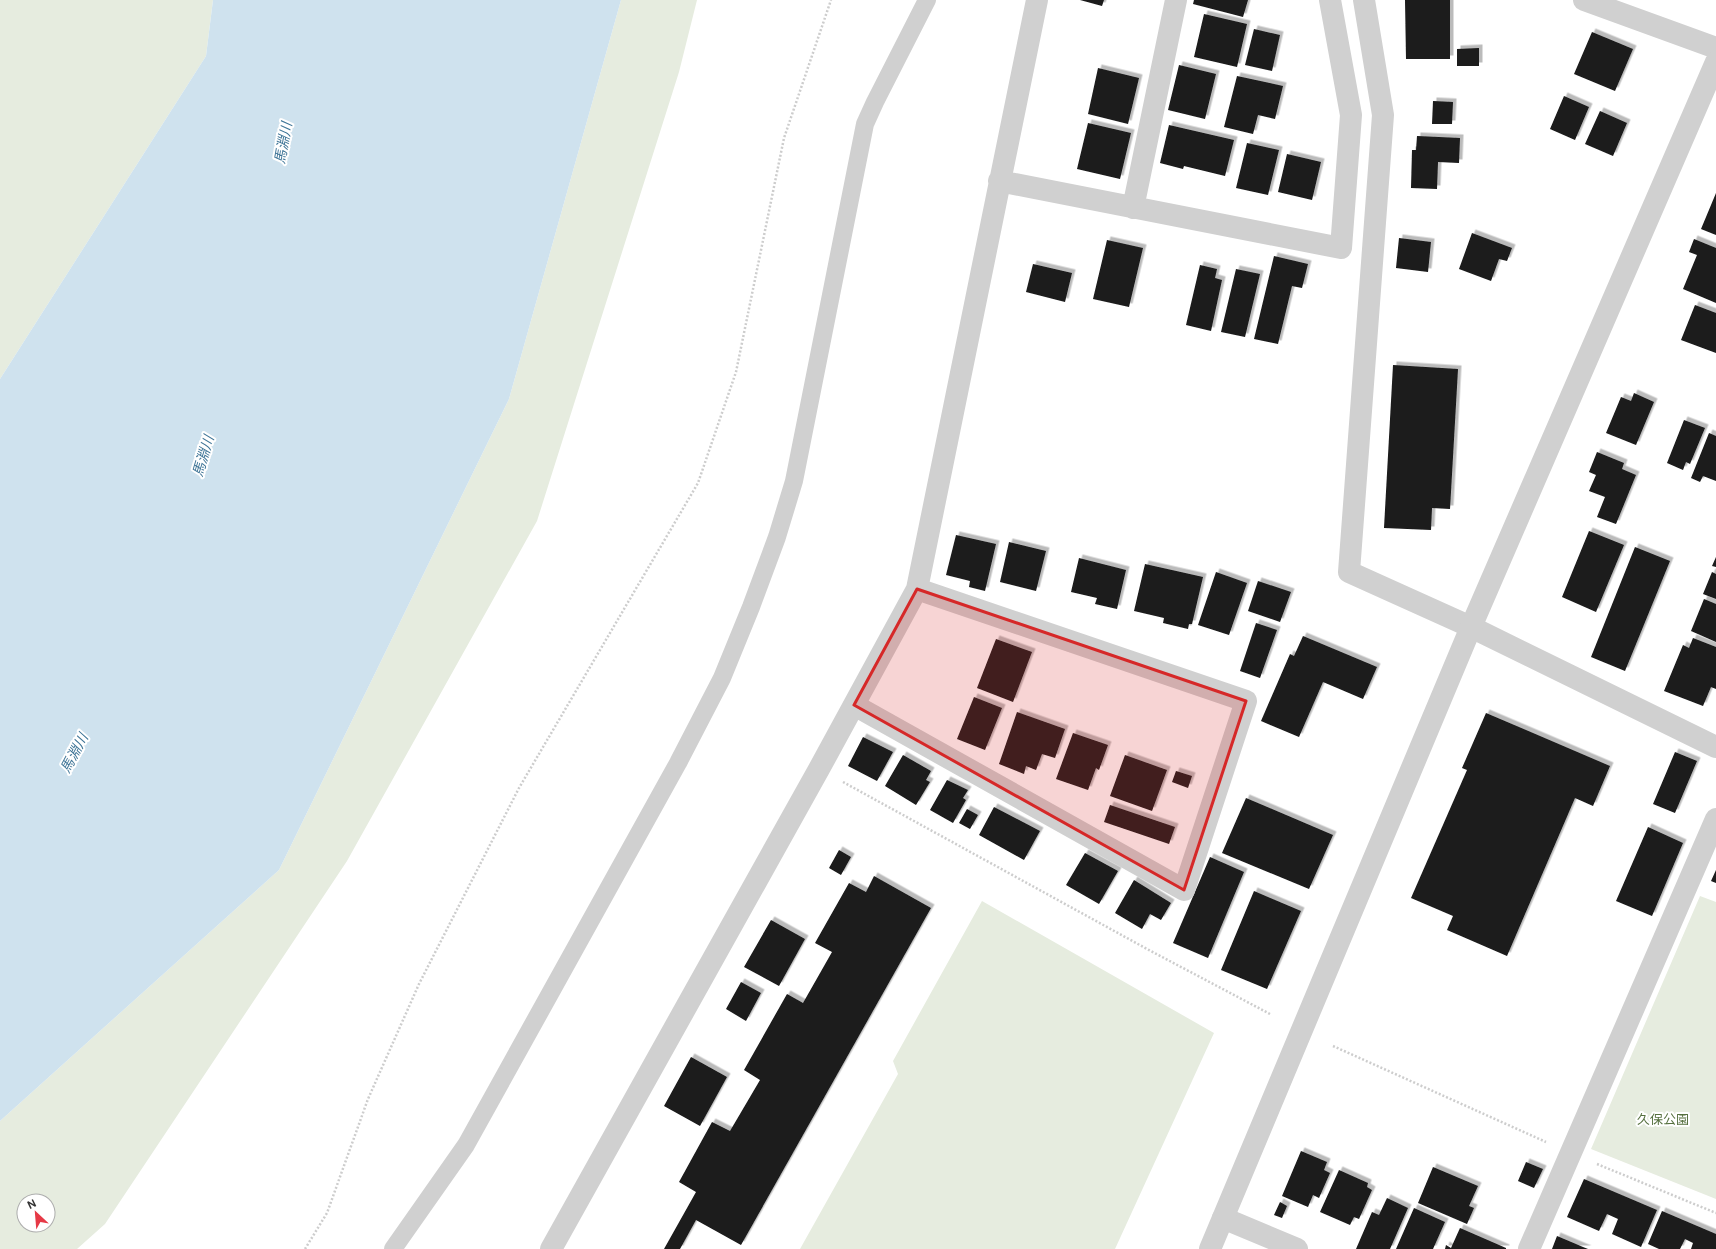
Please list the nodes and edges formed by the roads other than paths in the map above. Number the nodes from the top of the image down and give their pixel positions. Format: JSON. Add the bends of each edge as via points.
{"nodes":[{"id":1,"x":927,"y":0,"type":"edge"},
{"id":2,"x":1037,"y":0,"type":"edge"},
{"id":3,"x":1176,"y":0,"type":"edge"},
{"id":4,"x":1330,"y":0,"type":"edge"},
{"id":5,"x":1364,"y":0,"type":"edge"},
{"id":6,"x":1584,"y":0,"type":"edge"},
{"id":7,"x":1716,"y":48,"type":"edge"},
{"id":8,"x":1716,"y":62,"type":"edge"},
{"id":9,"x":999,"y":181,"type":"junction"},
{"id":10,"x":1133,"y":208,"type":"junction"},
{"id":11,"x":917,"y":589,"type":"junction"},
{"id":12,"x":1471,"y":627,"type":"junction"},
{"id":13,"x":854,"y":705,"type":"junction"},
{"id":14,"x":1716,"y":747,"type":"edge"},
{"id":15,"x":1716,"y":819,"type":"edge"},
{"id":16,"x":1223,"y":1218,"type":"junction"},
{"id":17,"x":393,"y":1249,"type":"edge"},
{"id":18,"x":551,"y":1249,"type":"edge"},
{"id":19,"x":1210,"y":1249,"type":"edge"},
{"id":20,"x":1297,"y":1249,"type":"edge"},
{"id":21,"x":1529,"y":1249,"type":"edge"}],
"edges":[{"from":1,"to":17,"type":"lane","via":[[865,124],[794,481],[777,537],[722,678],[678,763],[466,1145]]},
{"from":2,"to":9,"type":"street"},
{"from":3,"to":10,"type":"street"},
{"from":4,"to":10,"type":"street","via":[[1351,115],[1340,248]]},
{"from":5,"to":12,"type":"street","via":[[1383,115],[1349,572]]},
{"from":6,"to":7,"type":"street"},
{"from":8,"to":12,"type":"street"},
{"from":9,"to":10,"type":"street"},
{"from":9,"to":11,"type":"street"},
{"from":11,"to":13,"type":"street"},
{"from":11,"to":13,"type":"street","via":[[1246,701],[1184,890]]},
{"from":12,"to":14,"type":"street"},
{"from":12,"to":16,"type":"street"},
{"from":13,"to":18,"type":"street"},
{"from":15,"to":21,"type":"street"},
{"from":16,"to":19,"type":"street"},
{"from":16,"to":20,"type":"street"}]}
